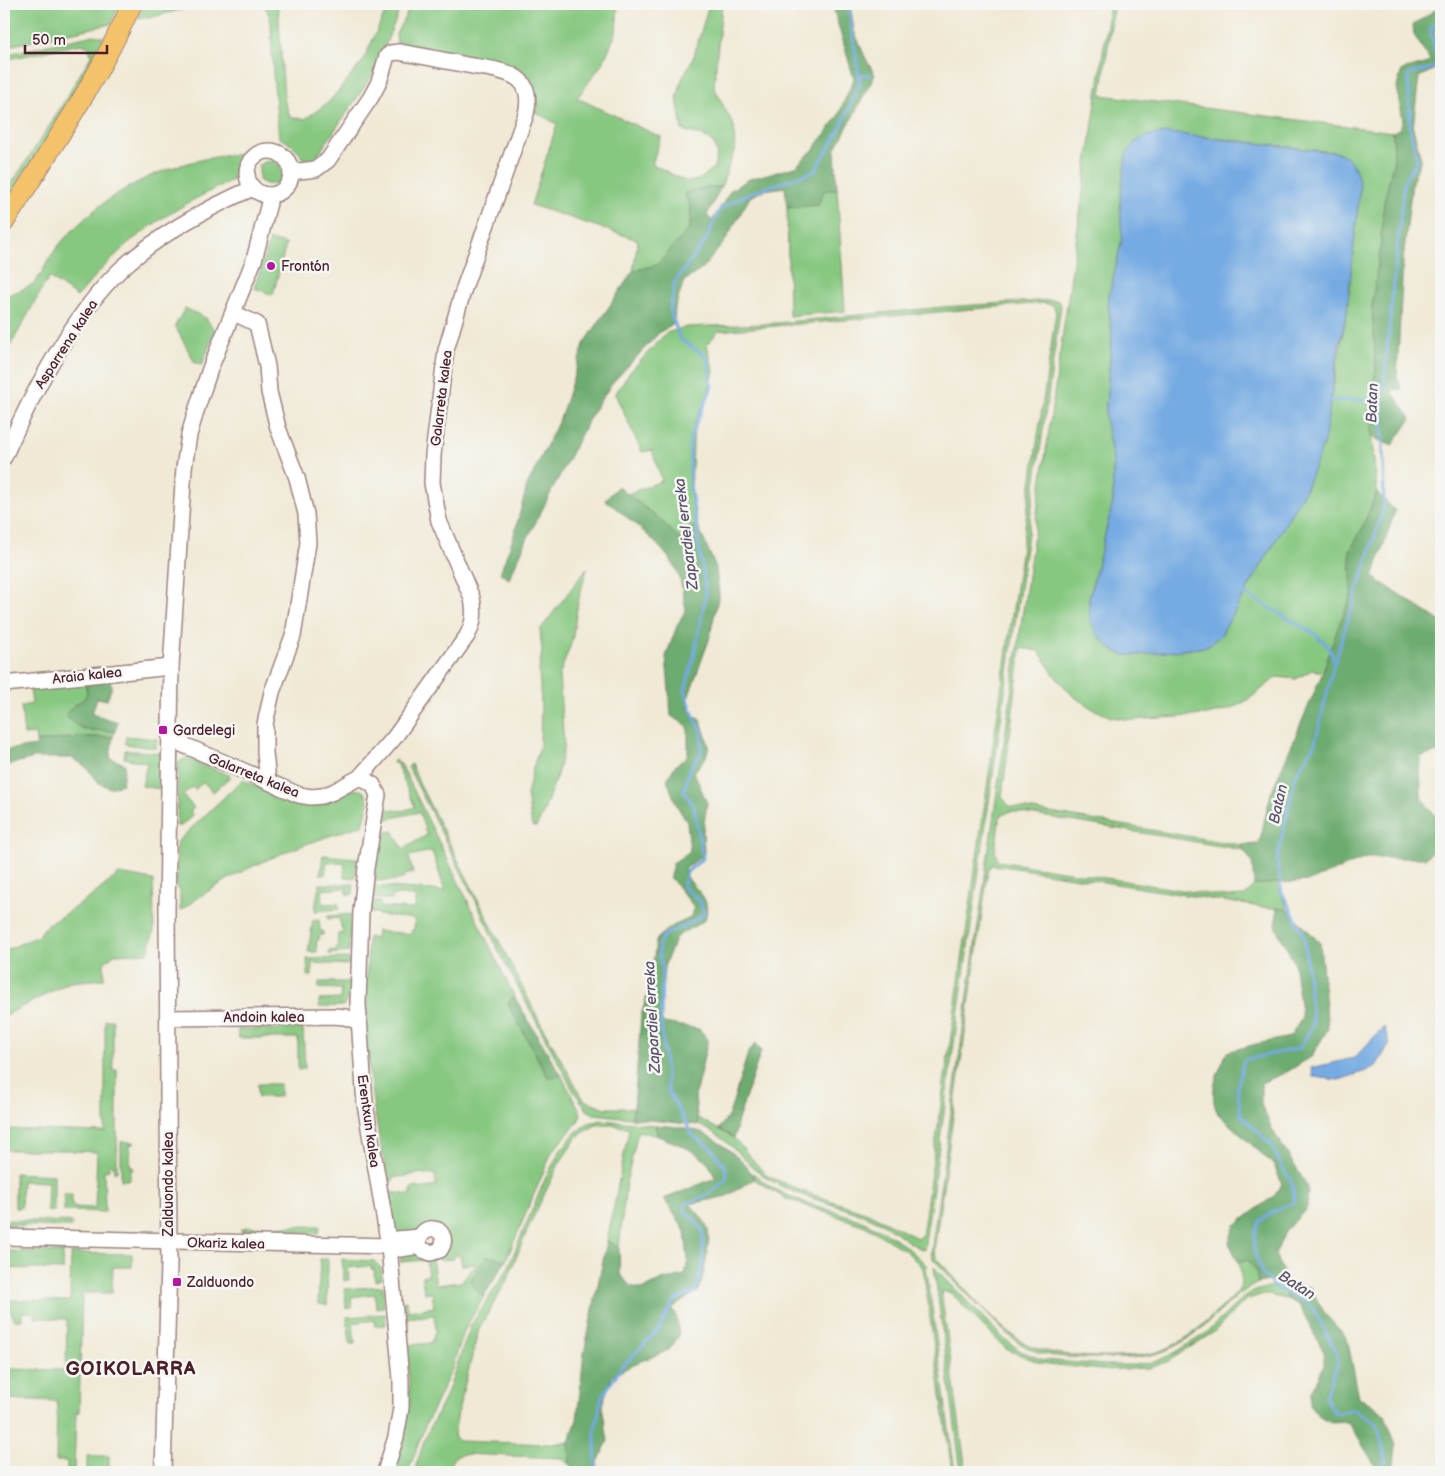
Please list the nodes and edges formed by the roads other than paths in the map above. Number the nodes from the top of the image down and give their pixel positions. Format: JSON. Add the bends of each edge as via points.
{"nodes":[{"id":1,"x":132,"y":4,"type":"edge"},
{"id":2,"x":291,"y":172,"type":"junction"},
{"id":3,"x":253,"y":188,"type":"junction"},
{"id":4,"x":268,"y":195,"type":"junction"},
{"id":5,"x":4,"y":222,"type":"edge"},
{"id":6,"x":234,"y":313,"type":"junction"},
{"id":7,"x":4,"y":456,"type":"edge"},
{"id":8,"x":171,"y":667,"type":"junction"},
{"id":9,"x":4,"y":684,"type":"edge"},
{"id":10,"x":170,"y":739,"type":"junction"},
{"id":11,"x":360,"y":777,"type":"junction"},
{"id":12,"x":268,"y":781,"type":"junction"},
{"id":13,"x":168,"y":1018,"type":"junction"},
{"id":14,"x":359,"y":1022,"type":"junction"},
{"id":15,"x":4,"y":1237,"type":"edge"},
{"id":16,"x":168,"y":1242,"type":"junction"},
{"id":17,"x":389,"y":1246,"type":"junction"},
{"id":18,"x":163,"y":1472,"type":"edge"},
{"id":19,"x":386,"y":1472,"type":"edge"}],
"edges":[{"from":1,"to":5,"type":"main road","via":[[79,106]]},
{"from":2,"to":3,"type":"street","via":[[283,156],[265,151],[256,155],[247,168]]},
{"from":2,"to":4,"type":"street","via":[[284,188]]},
{"from":2,"to":11,"type":"street","name":"Galarreta kalea","via":[[316,169],[328,160],[371,97],[391,53],[491,70],[517,78],[524,85],[529,103],[464,288],[446,350],[433,455],[432,483],[439,521],[472,598],[473,625],[394,738]]},
{"from":3,"to":4,"type":"street"},
{"from":3,"to":7,"type":"street","name":"Asparrena kalea","via":[[175,228],[120,270],[64,342],[31,398]]},
{"from":4,"to":6,"type":"street","name":"Zalduondo kalea","via":[[269,203],[254,260]]},
{"from":6,"to":8,"type":"street","name":"Zalduondo kalea","via":[[210,369],[189,435]]},
{"from":6,"to":12,"type":"street","via":[[258,324],[278,428],[297,478],[306,514],[308,543],[293,636],[272,692],[266,724]]},
{"from":8,"to":9,"type":"street","name":"Araia kalea"},
{"from":8,"to":10,"type":"street","name":"Zalduondo kalea"},
{"from":10,"to":12,"type":"street","name":"Galarreta kalea"},
{"from":10,"to":13,"type":"street","name":"Zalduondo kalea"},
{"from":11,"to":12,"type":"street","name":"Galarreta kalea","via":[[333,792],[311,797]]},
{"from":11,"to":14,"type":"street","name":"Erentxun kalea","via":[[373,785],[378,796],[361,912]]},
{"from":13,"to":14,"type":"street","name":"Andoin kalea","via":[[334,1016]]},
{"from":13,"to":16,"type":"street","name":"Zalduondo kalea"},
{"from":14,"to":17,"type":"street","name":"Erentxun kalea","via":[[365,1104]]},
{"from":15,"to":16,"type":"street","name":"Okariz kalea"},
{"from":16,"to":17,"type":"street","name":"Okariz kalea"},
{"from":16,"to":18,"type":"street","name":"Zalduondo kalea"},
{"from":17,"to":19,"type":"street","name":"Erentxun kalea","via":[[401,1408]]}]}
